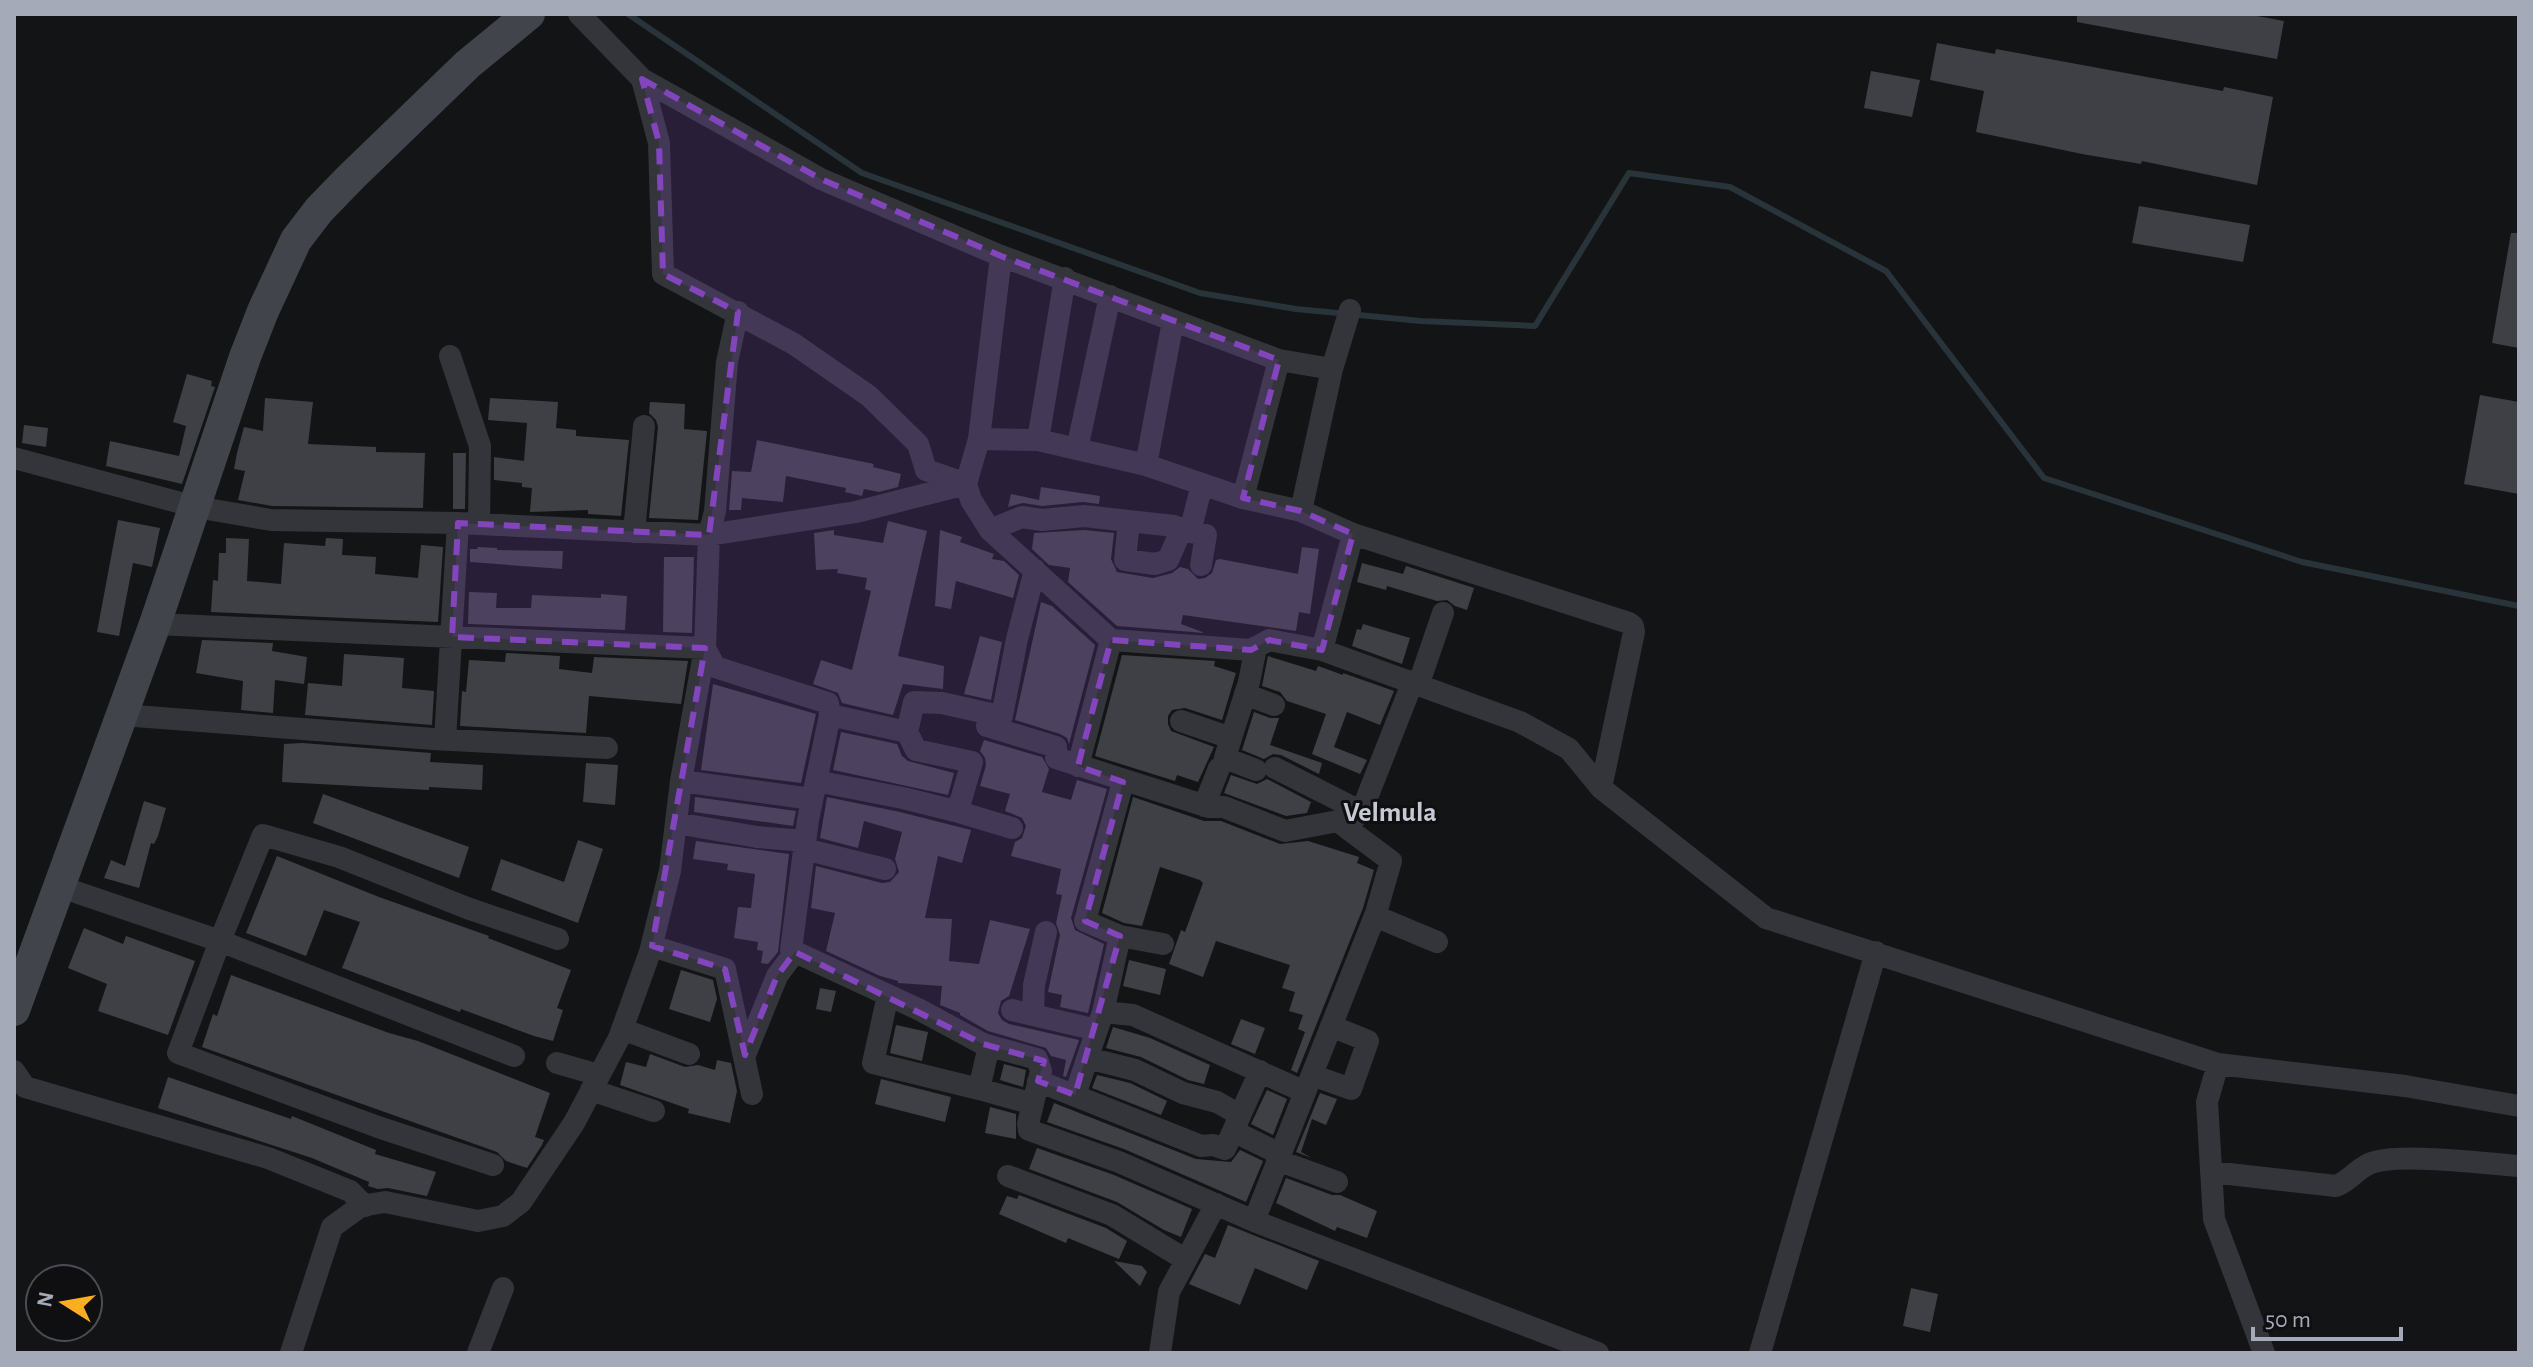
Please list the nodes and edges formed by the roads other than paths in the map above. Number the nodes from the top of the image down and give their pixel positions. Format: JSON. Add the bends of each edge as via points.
{"nodes":[{"id":1,"x":529,"y":14,"type":"edge"},
{"id":2,"x":579,"y":14,"type":"edge"},
{"id":3,"x":642,"y":79,"type":"junction"},
{"id":4,"x":1001,"y":256,"type":"junction"},
{"id":5,"x":1065,"y":278,"type":"junction"},
{"id":6,"x":1110,"y":296,"type":"junction"},
{"id":7,"x":1350,"y":310,"type":"dead end"},
{"id":8,"x":738,"y":312,"type":"junction"},
{"id":9,"x":1173,"y":321,"type":"junction"},
{"id":10,"x":450,"y":356,"type":"dead end"},
{"id":11,"x":1279,"y":360,"type":"junction"},
{"id":12,"x":1332,"y":369,"type":"junction"},
{"id":13,"x":644,"y":426,"type":"dead end"},
{"id":14,"x":979,"y":439,"type":"junction"},
{"id":15,"x":1038,"y":440,"type":"junction"},
{"id":16,"x":1077,"y":449,"type":"junction"},
{"id":17,"x":14,"y":458,"type":"edge"},
{"id":18,"x":1146,"y":465,"type":"junction"},
{"id":19,"x":966,"y":484,"type":"junction"},
{"id":20,"x":1202,"y":484,"type":"junction"},
{"id":21,"x":1243,"y":498,"type":"junction"},
{"id":22,"x":196,"y":507,"type":"junction"},
{"id":23,"x":1301,"y":511,"type":"junction"},
{"id":24,"x":1129,"y":521,"type":"junction"},
{"id":25,"x":468,"y":523,"type":"junction"},
{"id":26,"x":990,"y":530,"type":"junction"},
{"id":27,"x":1184,"y":530,"type":"junction"},
{"id":28,"x":634,"y":532,"type":"junction"},
{"id":29,"x":1353,"y":534,"type":"junction"},
{"id":30,"x":709,"y":535,"type":"junction"},
{"id":31,"x":1201,"y":565,"type":"dead end"},
{"id":32,"x":1035,"y":570,"type":"junction"},
{"id":33,"x":1443,"y":613,"type":"dead end"},
{"id":34,"x":155,"y":624,"type":"junction"},
{"id":35,"x":452,"y":637,"type":"junction"},
{"id":36,"x":1111,"y":640,"type":"junction"},
{"id":37,"x":1256,"y":647,"type":"junction"},
{"id":38,"x":705,"y":648,"type":"junction"},
{"id":39,"x":1322,"y":650,"type":"junction"},
{"id":40,"x":1416,"y":682,"type":"junction"},
{"id":41,"x":1245,"y":694,"type":"junction"},
{"id":42,"x":1274,"y":705,"type":"dead end"},
{"id":43,"x":991,"y":714,"type":"junction"},
{"id":44,"x":122,"y":715,"type":"junction"},
{"id":45,"x":830,"y":715,"type":"junction"},
{"id":46,"x":1181,"y":721,"type":"dead end"},
{"id":47,"x":907,"y":732,"type":"junction"},
{"id":48,"x":1231,"y":738,"type":"junction"},
{"id":49,"x":445,"y":740,"type":"junction"},
{"id":50,"x":607,"y":748,"type":"dead end"},
{"id":51,"x":1078,"y":766,"type":"junction"},
{"id":52,"x":1219,"y":768,"type":"dead end"},
{"id":53,"x":681,"y":781,"type":"junction"},
{"id":54,"x":1123,"y":782,"type":"junction"},
{"id":55,"x":1601,"y":788,"type":"junction"},
{"id":56,"x":814,"y":790,"type":"junction"},
{"id":57,"x":1204,"y":806,"type":"junction"},
{"id":58,"x":955,"y":811,"type":"junction"},
{"id":59,"x":1354,"y":820,"type":"junction"},
{"id":60,"x":676,"y":823,"type":"junction"},
{"id":61,"x":1012,"y":828,"type":"dead end"},
{"id":62,"x":804,"y":845,"type":"junction"},
{"id":63,"x":885,"y":869,"type":"dead end"},
{"id":64,"x":58,"y":886,"type":"junction"},
{"id":65,"x":1375,"y":916,"type":"junction"},
{"id":66,"x":1046,"y":932,"type":"dead end"},
{"id":67,"x":1120,"y":936,"type":"junction"},
{"id":68,"x":558,"y":939,"type":"dead end"},
{"id":69,"x":220,"y":941,"type":"junction"},
{"id":70,"x":1437,"y":942,"type":"dead end"},
{"id":71,"x":1163,"y":944,"type":"dead end"},
{"id":72,"x":652,"y":946,"type":"junction"},
{"id":73,"x":795,"y":952,"type":"junction"},
{"id":74,"x":1876,"y":952,"type":"junction"},
{"id":75,"x":888,"y":995,"type":"junction"},
{"id":76,"x":14,"y":1010,"type":"edge"},
{"id":77,"x":1100,"y":1021,"type":"junction"},
{"id":78,"x":1331,"y":1026,"type":"junction"},
{"id":79,"x":622,"y":1029,"type":"junction"},
{"id":80,"x":989,"y":1046,"type":"junction"},
{"id":81,"x":689,"y":1054,"type":"dead end"},
{"id":82,"x":745,"y":1055,"type":"junction"},
{"id":83,"x":514,"y":1056,"type":"dead end"},
{"id":84,"x":1088,"y":1058,"type":"junction"},
{"id":85,"x":557,"y":1063,"type":"dead end"},
{"id":86,"x":2218,"y":1064,"type":"junction"},
{"id":87,"x":14,"y":1071,"type":"edge"},
{"id":88,"x":1260,"y":1071,"type":"junction"},
{"id":89,"x":1038,"y":1081,"type":"junction"},
{"id":90,"x":595,"y":1082,"type":"junction"},
{"id":91,"x":1309,"y":1083,"type":"junction"},
{"id":92,"x":979,"y":1089,"type":"junction"},
{"id":93,"x":752,"y":1094,"type":"dead end"},
{"id":94,"x":1075,"y":1095,"type":"junction"},
{"id":95,"x":1033,"y":1104,"type":"junction"},
{"id":96,"x":2519,"y":1106,"type":"edge"},
{"id":97,"x":654,"y":1111,"type":"dead end"},
{"id":98,"x":1237,"y":1123,"type":"junction"},
{"id":99,"x":1279,"y":1157,"type":"junction"},
{"id":100,"x":493,"y":1165,"type":"dead end"},
{"id":101,"x":2519,"y":1166,"type":"edge"},
{"id":102,"x":2211,"y":1172,"type":"junction"},
{"id":103,"x":1008,"y":1176,"type":"dead end"},
{"id":104,"x":1337,"y":1182,"type":"dead end"},
{"id":105,"x":1216,"y":1204,"type":"junction"},
{"id":106,"x":365,"y":1206,"type":"junction"},
{"id":107,"x":1254,"y":1221,"type":"junction"},
{"id":108,"x":1186,"y":1260,"type":"junction"},
{"id":109,"x":503,"y":1288,"type":"dead end"},
{"id":110,"x":291,"y":1353,"type":"edge"},
{"id":111,"x":478,"y":1353,"type":"edge"},
{"id":112,"x":1160,"y":1353,"type":"edge"},
{"id":113,"x":1598,"y":1353,"type":"edge"},
{"id":114,"x":1760,"y":1353,"type":"edge"},
{"id":115,"x":2264,"y":1353,"type":"edge"}],
"edges":[{"from":1,"to":22,"type":"street","via":[[468,64],[351,177],[296,240],[258,323]]},
{"from":2,"to":3,"type":"street"},
{"from":3,"to":4,"type":"street","via":[[821,179]]},
{"from":3,"to":8,"type":"street","via":[[659,143],[663,274]]},
{"from":4,"to":5,"type":"street"},
{"from":4,"to":14,"type":"street"},
{"from":5,"to":6,"type":"street"},
{"from":5,"to":15,"type":"street"},
{"from":6,"to":9,"type":"street"},
{"from":6,"to":16,"type":"street"},
{"from":7,"to":12,"type":"street"},
{"from":8,"to":19,"type":"street","via":[[869,396],[918,444],[926,470]]},
{"from":8,"to":30,"type":"street","via":[[727,362]]},
{"from":9,"to":11,"type":"street"},
{"from":9,"to":18,"type":"street"},
{"from":10,"to":25,"type":"street","via":[[480,446]]},
{"from":11,"to":12,"type":"street"},
{"from":11,"to":21,"type":"street"},
{"from":12,"to":23,"type":"street"},
{"from":13,"to":28,"type":"street"},
{"from":14,"to":15,"type":"street"},
{"from":14,"to":19,"type":"street"},
{"from":15,"to":16,"type":"street"},
{"from":16,"to":18,"type":"street"},
{"from":17,"to":22,"type":"street"},
{"from":18,"to":20,"type":"street"},
{"from":19,"to":26,"type":"street"},
{"from":19,"to":30,"type":"street","via":[[856,512]]},
{"from":20,"to":21,"type":"street"},
{"from":20,"to":27,"type":"street"},
{"from":21,"to":23,"type":"street"},
{"from":22,"to":25,"type":"street","via":[[271,520]]},
{"from":22,"to":34,"type":"street"},
{"from":23,"to":29,"type":"street"},
{"from":24,"to":26,"type":"street","via":[[1022,517]]},
{"from":24,"to":27,"type":"street"},
{"from":24,"to":27,"type":"street","via":[[1125,560],[1168,560]]},
{"from":25,"to":28,"type":"street"},
{"from":25,"to":35,"type":"street"},
{"from":26,"to":32,"type":"street"},
{"from":27,"to":31,"type":"street","via":[[1206,535]]},
{"from":28,"to":30,"type":"street"},
{"from":29,"to":39,"type":"street"},
{"from":29,"to":55,"type":"street","via":[[1633,626]]},
{"from":30,"to":38,"type":"street"},
{"from":32,"to":36,"type":"street"},
{"from":32,"to":43,"type":"street","via":[[1002,716]]},
{"from":33,"to":40,"type":"street"},
{"from":34,"to":35,"type":"street"},
{"from":34,"to":44,"type":"street"},
{"from":35,"to":38,"type":"street"},
{"from":35,"to":49,"type":"street"},
{"from":36,"to":37,"type":"street"},
{"from":36,"to":51,"type":"street"},
{"from":37,"to":39,"type":"street","via":[[1269,640]]},
{"from":37,"to":41,"type":"street"},
{"from":38,"to":45,"type":"street","via":[[715,667],[828,703]]},
{"from":38,"to":53,"type":"street"},
{"from":39,"to":40,"type":"street"},
{"from":40,"to":55,"type":"street","via":[[1520,722],[1569,749]]},
{"from":40,"to":59,"type":"street"},
{"from":41,"to":42,"type":"street"},
{"from":41,"to":48,"type":"street"},
{"from":43,"to":47,"type":"street","via":[[914,702]]},
{"from":43,"to":51,"type":"street","via":[[987,726],[1056,747],[1056,758]]},
{"from":44,"to":49,"type":"street"},
{"from":44,"to":64,"type":"street"},
{"from":45,"to":47,"type":"street"},
{"from":45,"to":56,"type":"street"},
{"from":46,"to":48,"type":"street"},
{"from":47,"to":58,"type":"street","via":[[916,750],[972,762]]},
{"from":48,"to":59,"type":"street","via":[[1225,758],[1265,769]]},
{"from":49,"to":50,"type":"street"},
{"from":51,"to":54,"type":"street"},
{"from":52,"to":57,"type":"street"},
{"from":53,"to":56,"type":"street"},
{"from":53,"to":60,"type":"street"},
{"from":54,"to":57,"type":"street"},
{"from":54,"to":67,"type":"street","via":[[1085,921]]},
{"from":55,"to":74,"type":"street","via":[[1766,918]]},
{"from":56,"to":58,"type":"street","via":[[903,798]]},
{"from":56,"to":62,"type":"street"},
{"from":57,"to":59,"type":"street","via":[[1224,807],[1285,831]]},
{"from":58,"to":61,"type":"street"},
{"from":59,"to":65,"type":"street","via":[[1391,861]]},
{"from":60,"to":62,"type":"street"},
{"from":60,"to":72,"type":"street"},
{"from":62,"to":63,"type":"street"},
{"from":62,"to":73,"type":"street","via":[[791,950]]},
{"from":64,"to":69,"type":"street"},
{"from":64,"to":76,"type":"street"},
{"from":65,"to":70,"type":"street"},
{"from":65,"to":78,"type":"street"},
{"from":66,"to":77,"type":"street","via":[[1023,1013]]},
{"from":67,"to":71,"type":"street"},
{"from":67,"to":77,"type":"street"},
{"from":68,"to":69,"type":"street","via":[[339,857],[263,835]]},
{"from":69,"to":83,"type":"street"},
{"from":69,"to":100,"type":"street","via":[[178,1053]]},
{"from":72,"to":79,"type":"street"},
{"from":72,"to":82,"type":"street","via":[[725,969]]},
{"from":73,"to":75,"type":"street"},
{"from":73,"to":82,"type":"street","via":[[777,976]]},
{"from":74,"to":86,"type":"street"},
{"from":74,"to":114,"type":"street"},
{"from":75,"to":80,"type":"street"},
{"from":75,"to":92,"type":"street","via":[[873,1063]]},
{"from":77,"to":84,"type":"street"},
{"from":77,"to":88,"type":"street","via":[[1133,1015]]},
{"from":78,"to":91,"type":"street"},
{"from":78,"to":91,"type":"street","via":[[1368,1041],[1351,1089]]},
{"from":79,"to":81,"type":"street"},
{"from":79,"to":90,"type":"street"},
{"from":80,"to":89,"type":"street","via":[[1037,1059]]},
{"from":80,"to":92,"type":"street"},
{"from":82,"to":93,"type":"street"},
{"from":84,"to":94,"type":"street"},
{"from":84,"to":98,"type":"street","via":[[1217,1102]]},
{"from":85,"to":90,"type":"street"},
{"from":86,"to":96,"type":"street","via":[[2405,1086]]},
{"from":86,"to":102,"type":"street","via":[[2207,1102]]},
{"from":87,"to":106,"type":"street","via":[[25,1087],[268,1158],[350,1191]]},
{"from":88,"to":91,"type":"street"},
{"from":88,"to":98,"type":"street"},
{"from":89,"to":94,"type":"street"},
{"from":89,"to":95,"type":"street"},
{"from":90,"to":97,"type":"street"},
{"from":90,"to":106,"type":"street","via":[[523,1199],[503,1216],[478,1221],[385,1202]]},
{"from":91,"to":99,"type":"street"},
{"from":92,"to":95,"type":"street"},
{"from":94,"to":98,"type":"street","via":[[1201,1146],[1225,1149]]},
{"from":95,"to":105,"type":"street","via":[[1029,1130]]},
{"from":98,"to":99,"type":"street"},
{"from":99,"to":104,"type":"street"},
{"from":99,"to":107,"type":"street"},
{"from":101,"to":102,"type":"street","via":[[2389,1159],[2367,1164],[2336,1186]]},
{"from":102,"to":115,"type":"street","via":[[2214,1219]]},
{"from":103,"to":108,"type":"street","via":[[1112,1215]]},
{"from":105,"to":107,"type":"street"},
{"from":105,"to":108,"type":"street"},
{"from":106,"to":110,"type":"street","via":[[332,1227]]},
{"from":107,"to":113,"type":"street"},
{"from":108,"to":112,"type":"street","via":[[1169,1292]]},
{"from":109,"to":111,"type":"street"}]}
